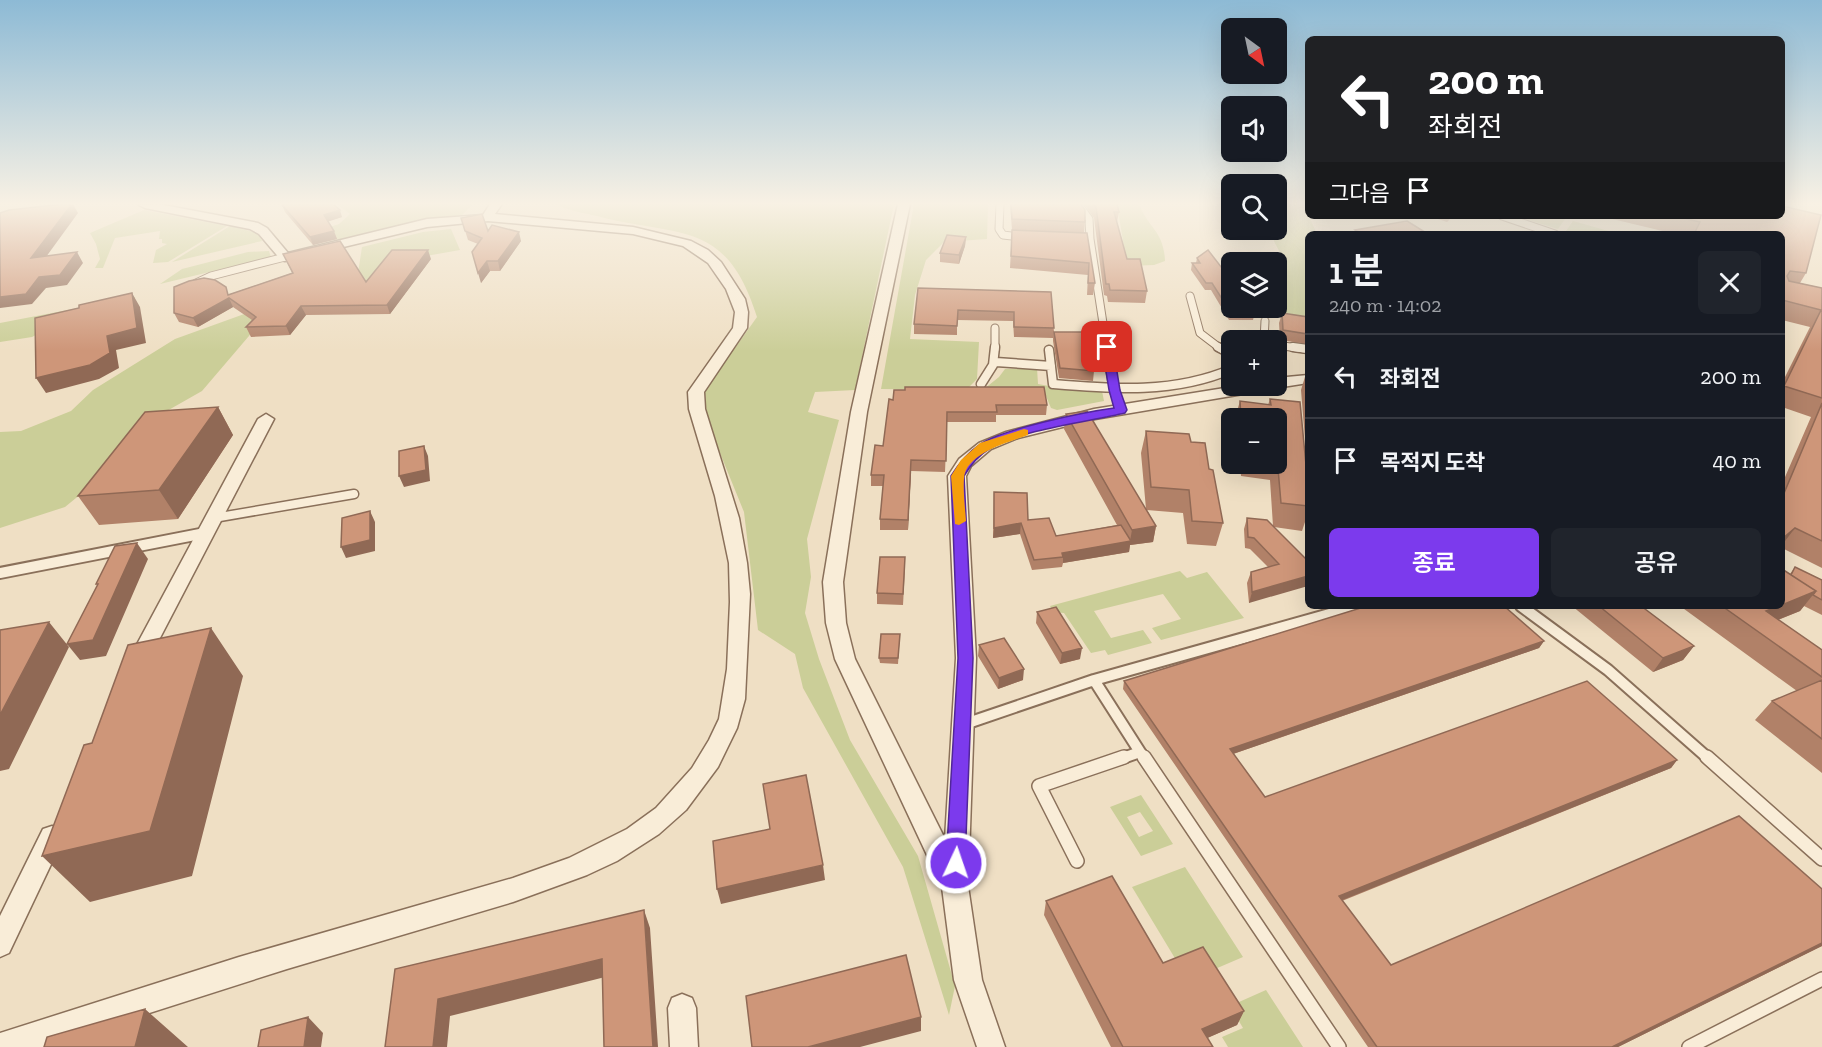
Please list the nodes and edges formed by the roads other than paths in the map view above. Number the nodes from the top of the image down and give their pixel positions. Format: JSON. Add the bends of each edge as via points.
{"nodes":[{"id":1,"x":281,"y":253,"type":"edge"},
{"id":2,"x":302,"y":253,"type":"edge"},
{"id":3,"x":704,"y":253,"type":"edge"},
{"id":4,"x":893,"y":253,"type":"edge"},
{"id":5,"x":1092,"y":253,"type":"edge"},
{"id":6,"x":285,"y":257,"type":"junction"},
{"id":7,"x":190,"y":285,"type":"edge"},
{"id":8,"x":1190,"y":296,"type":"dead end"},
{"id":9,"x":1265,"y":321,"type":"dead end"},
{"id":10,"x":995,"y":328,"type":"dead end"},
{"id":11,"x":1265,"y":330,"type":"edge"},
{"id":12,"x":1287,"y":346,"type":"edge"},
{"id":13,"x":1221,"y":348,"type":"edge"},
{"id":14,"x":1305,"y":349,"type":"edge"},
{"id":15,"x":1049,"y":350,"type":"dead end"},
{"id":16,"x":996,"y":363,"type":"junction"},
{"id":17,"x":1051,"y":366,"type":"junction"},
{"id":18,"x":1221,"y":374,"type":"edge"},
{"id":19,"x":1305,"y":379,"type":"edge"},
{"id":20,"x":1287,"y":382,"type":"edge"},
{"id":21,"x":981,"y":384,"type":"edge"},
{"id":22,"x":1114,"y":390,"type":"junction"},
{"id":23,"x":1221,"y":393,"type":"edge"},
{"id":24,"x":1121,"y":410,"type":"junction"},
{"id":25,"x":266,"y":419,"type":"dead end"},
{"id":26,"x":354,"y":494,"type":"dead end"},
{"id":27,"x":210,"y":526,"type":"junction"},
{"id":28,"x":0,"y":573,"type":"edge"},
{"id":29,"x":1347,"y":609,"type":"edge"},
{"id":30,"x":1525,"y":609,"type":"edge"},
{"id":31,"x":1094,"y":680,"type":"junction"},
{"id":32,"x":128,"y":682,"type":"edge"},
{"id":33,"x":962,"y":724,"type":"junction"},
{"id":34,"x":1140,"y":752,"type":"junction"},
{"id":35,"x":61,"y":819,"type":"edge"},
{"id":36,"x":1822,"y":859,"type":"edge"},
{"id":37,"x":1077,"y":861,"type":"dead end"},
{"id":38,"x":955,"y":886,"type":"junction"},
{"id":39,"x":0,"y":944,"type":"edge"},
{"id":40,"x":1822,"y":980,"type":"edge"},
{"id":41,"x":682,"y":1008,"type":"dead end"},
{"id":42,"x":0,"y":1047,"type":"edge"},
{"id":43,"x":684,"y":1047,"type":"edge"},
{"id":44,"x":991,"y":1047,"type":"edge"},
{"id":45,"x":1339,"y":1047,"type":"edge"},
{"id":46,"x":1689,"y":1047,"type":"edge"}],
"edges":[{"from":1,"to":6,"type":"street"},
{"from":2,"to":6,"type":"street"},
{"from":3,"to":42,"type":"street","via":[[730,282],[743,317],[740,328],[696,392],[697,409],[735,544],[740,587],[735,699],[726,728],[690,790],[636,837],[572,868],[190,984]]},
{"from":4,"to":38,"type":"street","via":[[859,412],[838,545],[833,582],[836,623],[845,659]]},
{"from":5,"to":22,"type":"lane"},
{"from":6,"to":7,"type":"lane"},
{"from":8,"to":13,"type":"lane","via":[[1195,328],[1201,337]]},
{"from":9,"to":11,"type":"lane"},
{"from":10,"to":16,"type":"lane"},
{"from":12,"to":14,"type":"lane"},
{"from":15,"to":17,"type":"lane"},
{"from":16,"to":17,"type":"lane"},
{"from":16,"to":21,"type":"lane"},
{"from":17,"to":22,"type":"lane","via":[[1053,384]]},
{"from":18,"to":22,"type":"lane","via":[[1156,388]]},
{"from":19,"to":20,"type":"street"},
{"from":22,"to":24,"type":"lane"},
{"from":23,"to":24,"type":"street"},
{"from":24,"to":33,"type":"street","via":[[1012,435],[985,446],[965,463],[957,476],[966,658]]},
{"from":25,"to":27,"type":"street"},
{"from":26,"to":27,"type":"lane"},
{"from":27,"to":28,"type":"lane"},
{"from":27,"to":32,"type":"street"},
{"from":29,"to":31,"type":"lane"},
{"from":30,"to":36,"type":"lane","via":[[1608,670]]},
{"from":31,"to":33,"type":"lane"},
{"from":31,"to":34,"type":"lane"},
{"from":33,"to":38,"type":"street"},
{"from":34,"to":37,"type":"lane","via":[[1039,786]]},
{"from":34,"to":45,"type":"lane"},
{"from":35,"to":39,"type":"street"},
{"from":38,"to":44,"type":"street","via":[[968,980]]},
{"from":40,"to":46,"type":"lane"},
{"from":41,"to":43,"type":"street"}]}
